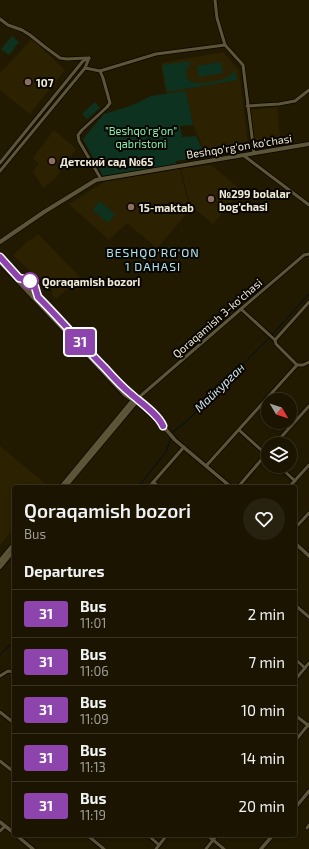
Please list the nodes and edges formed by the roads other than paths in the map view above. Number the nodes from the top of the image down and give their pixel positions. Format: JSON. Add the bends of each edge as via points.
{"nodes":[{"id":1,"x":215,"y":0,"type":"edge"},
{"id":2,"x":0,"y":19,"type":"edge"},
{"id":3,"x":225,"y":46,"type":"junction"},
{"id":4,"x":80,"y":58,"type":"junction"},
{"id":5,"x":89,"y":58,"type":"junction"},
{"id":6,"x":83,"y":61,"type":"junction"},
{"id":7,"x":85,"y":68,"type":"junction"},
{"id":8,"x":100,"y":70,"type":"junction"},
{"id":9,"x":74,"y":73,"type":"junction"},
{"id":10,"x":78,"y":77,"type":"junction"},
{"id":11,"x":309,"y":90,"type":"edge"},
{"id":12,"x":247,"y":106,"type":"junction"},
{"id":13,"x":34,"y":122,"type":"junction"},
{"id":14,"x":38,"y":125,"type":"junction"},
{"id":15,"x":309,"y":144,"type":"edge"},
{"id":16,"x":254,"y":153,"type":"junction"},
{"id":17,"x":243,"y":155,"type":"junction"},
{"id":18,"x":0,"y":163,"type":"edge"},
{"id":19,"x":0,"y":171,"type":"edge"},
{"id":20,"x":101,"y":179,"type":"junction"},
{"id":21,"x":309,"y":205,"type":"edge"},
{"id":22,"x":12,"y":234,"type":"junction"},
{"id":23,"x":0,"y":242,"type":"edge"},
{"id":24,"x":0,"y":247,"type":"edge"},
{"id":25,"x":309,"y":254,"type":"edge"},
{"id":26,"x":0,"y":255,"type":"edge"},
{"id":27,"x":0,"y":262,"type":"edge"},
{"id":28,"x":11,"y":271,"type":"junction"},
{"id":29,"x":308,"y":304,"type":"edge"},
{"id":30,"x":241,"y":309,"type":"junction"},
{"id":31,"x":275,"y":340,"type":"junction"},
{"id":32,"x":309,"y":362,"type":"edge"},
{"id":33,"x":297,"y":364,"type":"junction"},
{"id":34,"x":135,"y":401,"type":"junction"},
{"id":35,"x":309,"y":406,"type":"edge"},
{"id":36,"x":239,"y":430,"type":"junction"},
{"id":37,"x":281,"y":437,"type":"edge"},
{"id":38,"x":184,"y":447,"type":"junction"},
{"id":39,"x":261,"y":449,"type":"edge"},
{"id":40,"x":261,"y":461,"type":"edge"},
{"id":41,"x":309,"y":465,"type":"edge"},
{"id":42,"x":206,"y":466,"type":"junction"},
{"id":43,"x":287,"y":473,"type":"edge"},
{"id":44,"x":295,"y":480,"type":"junction"},
{"id":45,"x":153,"y":482,"type":"junction"},
{"id":46,"x":62,"y":485,"type":"edge"},
{"id":47,"x":67,"y":485,"type":"edge"},
{"id":48,"x":151,"y":485,"type":"edge"},
{"id":49,"x":157,"y":485,"type":"edge"},
{"id":50,"x":229,"y":485,"type":"edge"},
{"id":51,"x":240,"y":485,"type":"edge"},
{"id":52,"x":291,"y":485,"type":"edge"},
{"id":53,"x":309,"y":513,"type":"edge"},
{"id":54,"x":297,"y":526,"type":"edge"},
{"id":55,"x":297,"y":545,"type":"edge"},
{"id":56,"x":12,"y":546,"type":"edge"},
{"id":57,"x":12,"y":552,"type":"edge"},
{"id":58,"x":309,"y":556,"type":"edge"},
{"id":59,"x":0,"y":561,"type":"edge"},
{"id":60,"x":0,"y":567,"type":"edge"},
{"id":61,"x":297,"y":607,"type":"edge"},
{"id":62,"x":309,"y":617,"type":"edge"},
{"id":63,"x":297,"y":661,"type":"edge"},
{"id":64,"x":309,"y":663,"type":"edge"},
{"id":65,"x":305,"y":668,"type":"junction"},
{"id":66,"x":12,"y":671,"type":"edge"},
{"id":67,"x":0,"y":676,"type":"edge"},
{"id":68,"x":297,"y":678,"type":"edge"},
{"id":69,"x":0,"y":712,"type":"edge"},
{"id":70,"x":297,"y":716,"type":"edge"},
{"id":71,"x":12,"y":721,"type":"edge"},
{"id":72,"x":309,"y":725,"type":"edge"},
{"id":73,"x":297,"y":739,"type":"edge"},
{"id":74,"x":0,"y":760,"type":"edge"},
{"id":75,"x":12,"y":770,"type":"edge"},
{"id":76,"x":309,"y":791,"type":"edge"},
{"id":77,"x":297,"y":806,"type":"edge"},
{"id":78,"x":0,"y":822,"type":"edge"},
{"id":79,"x":5,"y":826,"type":"junction"},
{"id":80,"x":0,"y":831,"type":"edge"},
{"id":81,"x":12,"y":831,"type":"edge"},
{"id":82,"x":19,"y":837,"type":"edge"},
{"id":83,"x":90,"y":837,"type":"edge"},
{"id":84,"x":150,"y":837,"type":"edge"},
{"id":85,"x":165,"y":837,"type":"edge"},
{"id":86,"x":209,"y":837,"type":"edge"},
{"id":87,"x":215,"y":837,"type":"edge"},
{"id":88,"x":271,"y":837,"type":"edge"},
{"id":89,"x":213,"y":840,"type":"junction"},
{"id":90,"x":159,"y":844,"type":"junction"},
{"id":91,"x":33,"y":849,"type":"edge"},
{"id":92,"x":104,"y":849,"type":"edge"},
{"id":93,"x":156,"y":849,"type":"edge"},
{"id":94,"x":206,"y":849,"type":"edge"},
{"id":95,"x":224,"y":849,"type":"edge"},
{"id":96,"x":261,"y":849,"type":"edge"}],
"edges":[{"from":1,"to":3,"type":"street"},
{"from":2,"to":4,"type":"street","via":[[30,35],[60,58]]},
{"from":3,"to":8,"type":"street","via":[[156,54]]},
{"from":3,"to":12,"type":"street","via":[[243,65]]},
{"from":4,"to":5,"type":"street"},
{"from":4,"to":6,"type":"street"},
{"from":5,"to":6,"type":"street"},
{"from":5,"to":7,"type":"street"},
{"from":6,"to":9,"type":"street"},
{"from":7,"to":8,"type":"street"},
{"from":7,"to":10,"type":"street"},
{"from":8,"to":20,"type":"street","via":[[110,103],[78,136]]},
{"from":9,"to":10,"type":"street"},
{"from":9,"to":13,"type":"street"},
{"from":10,"to":14,"type":"street"},
{"from":11,"to":12,"type":"street","via":[[295,102]]},
{"from":12,"to":16,"type":"street"},
{"from":13,"to":14,"type":"street"},
{"from":13,"to":18,"type":"street"},
{"from":14,"to":19,"type":"street"},
{"from":15,"to":16,"type":"main road","name":"Beshqo'rg'on ko'chasi"},
{"from":16,"to":17,"type":"main road","name":"Beshqo'rg'on ko'chasi"},
{"from":17,"to":20,"type":"main road","name":"Beshqo'rg'on ko'chasi"},
{"from":17,"to":21,"type":"street"},
{"from":20,"to":22,"type":"main road","name":"Beshqo'rg'on ko'chasi"},
{"from":22,"to":23,"type":"main road","name":"Beshqo'rg'on ko'chasi"},
{"from":22,"to":24,"type":"main road"},
{"from":25,"to":30,"type":"street","name":"Qoraqamish 3-ko'chasi","via":[[304,255]]},
{"from":26,"to":28,"type":"main road"},
{"from":27,"to":28,"type":"main road"},
{"from":28,"to":34,"type":"main road","via":[[124,394]]},
{"from":29,"to":31,"type":"street"},
{"from":30,"to":31,"type":"street"},
{"from":30,"to":34,"type":"street","name":"Qoraqamish 3-ko'chasi"},
{"from":31,"to":33,"type":"street"},
{"from":32,"to":33,"type":"street","via":[[303,366]]},
{"from":33,"to":36,"type":"street"},
{"from":34,"to":38,"type":"street"},
{"from":34,"to":46,"type":"main road","name":"Qoraqamish 3-ko'chasi"},
{"from":34,"to":47,"type":"main road","name":"Qoraqamish 3-ko'chasi"},
{"from":35,"to":37,"type":"street"},
{"from":36,"to":39,"type":"street"},
{"from":36,"to":42,"type":"street"},
{"from":38,"to":42,"type":"street"},
{"from":38,"to":45,"type":"street"},
{"from":40,"to":51,"type":"street"},
{"from":41,"to":44,"type":"street"},
{"from":42,"to":50,"type":"street"},
{"from":43,"to":44,"type":"street"},
{"from":44,"to":52,"type":"street"},
{"from":45,"to":48,"type":"street"},
{"from":45,"to":49,"type":"street"},
{"from":53,"to":54,"type":"street"},
{"from":55,"to":58,"type":"street"},
{"from":56,"to":59,"type":"main road"},
{"from":57,"to":60,"type":"main road"},
{"from":61,"to":62,"type":"street"},
{"from":63,"to":65,"type":"street"},
{"from":64,"to":65,"type":"street"},
{"from":65,"to":68,"type":"street"},
{"from":66,"to":67,"type":"street","via":[[8,670]]},
{"from":69,"to":71,"type":"street"},
{"from":70,"to":72,"type":"street"},
{"from":72,"to":73,"type":"street"},
{"from":74,"to":75,"type":"street"},
{"from":76,"to":77,"type":"street"},
{"from":78,"to":79,"type":"street"},
{"from":79,"to":80,"type":"street"},
{"from":79,"to":81,"type":"street"},
{"from":82,"to":91,"type":"street"},
{"from":83,"to":92,"type":"street"},
{"from":84,"to":90,"type":"street"},
{"from":85,"to":90,"type":"street"},
{"from":86,"to":89,"type":"street"},
{"from":87,"to":89,"type":"street"},
{"from":88,"to":96,"type":"street"},
{"from":89,"to":94,"type":"street"},
{"from":89,"to":95,"type":"street"},
{"from":90,"to":93,"type":"street"}]}
